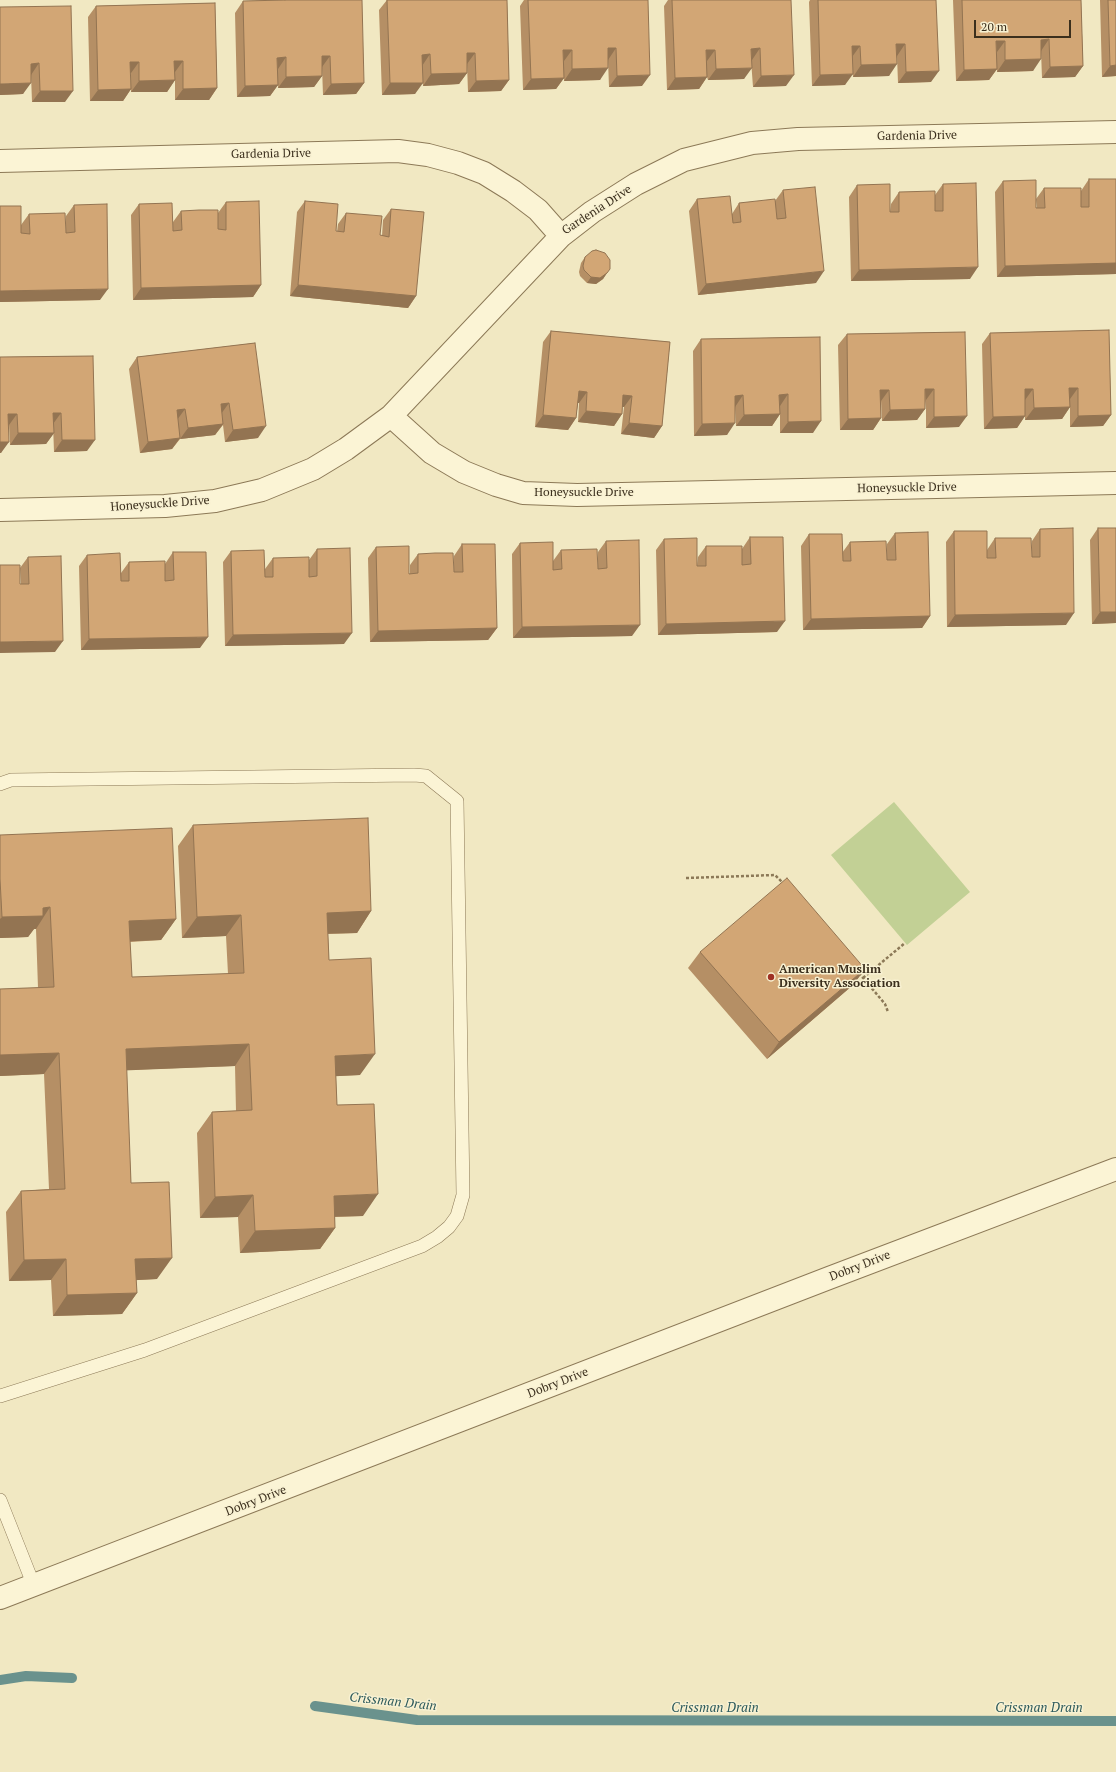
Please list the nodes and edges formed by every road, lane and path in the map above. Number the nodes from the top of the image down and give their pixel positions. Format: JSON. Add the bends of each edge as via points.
{"nodes":[{"id":1,"x":1116,"y":132,"type":"edge"},
{"id":2,"x":0,"y":161,"type":"edge"},
{"id":3,"x":561,"y":236,"type":"junction"},
{"id":4,"x":391,"y":416,"type":"junction"},
{"id":5,"x":1116,"y":483,"type":"edge"},
{"id":6,"x":0,"y":510,"type":"edge"},
{"id":7,"x":0,"y":784,"type":"edge"},
{"id":8,"x":686,"y":878,"type":"dead end"},
{"id":9,"x":786,"y":887,"type":"edge"},
{"id":10,"x":905,"y":943,"type":"dead end"},
{"id":11,"x":858,"y":972,"type":"edge"},
{"id":12,"x":863,"y":978,"type":"junction"},
{"id":13,"x":888,"y":1012,"type":"dead end"},
{"id":14,"x":1116,"y":1170,"type":"edge"},
{"id":15,"x":0,"y":1396,"type":"edge"},
{"id":16,"x":0,"y":1500,"type":"edge"},
{"id":17,"x":34,"y":1586,"type":"junction"},
{"id":18,"x":0,"y":1598,"type":"edge"}],
"edges":[{"from":1,"to":3,"type":"street","name":"Gardenia Drive","via":[[798,139],[752,144],[684,160],[636,184],[592,212]]},
{"from":2,"to":3,"type":"street","name":"Gardenia Drive","via":[[398,151],[428,155],[484,173],[538,210]]},
{"from":3,"to":4,"type":"street"},
{"from":4,"to":5,"type":"street","name":"Honeysuckle Drive","via":[[432,453],[464,472],[523,493],[585,495]]},
{"from":4,"to":6,"type":"street","name":"Honeysuckle Drive","via":[[314,469],[262,490],[215,501],[165,506]]},
{"from":7,"to":15,"type":"lane","via":[[11,780],[414,775],[426,776],[457,801],[463,1195],[457,1216],[449,1227],[422,1246],[145,1350]]},
{"from":8,"to":9,"type":"path","via":[[775,875]]},
{"from":10,"to":12,"type":"path"},
{"from":11,"to":12,"type":"path"},
{"from":12,"to":13,"type":"path","via":[[885,1004]]},
{"from":14,"to":17,"type":"street","name":"Dobry Drive","via":[[829,1278]]},
{"from":16,"to":17,"type":"lane"},
{"from":17,"to":18,"type":"street","name":"Dobry Drive"}]}
